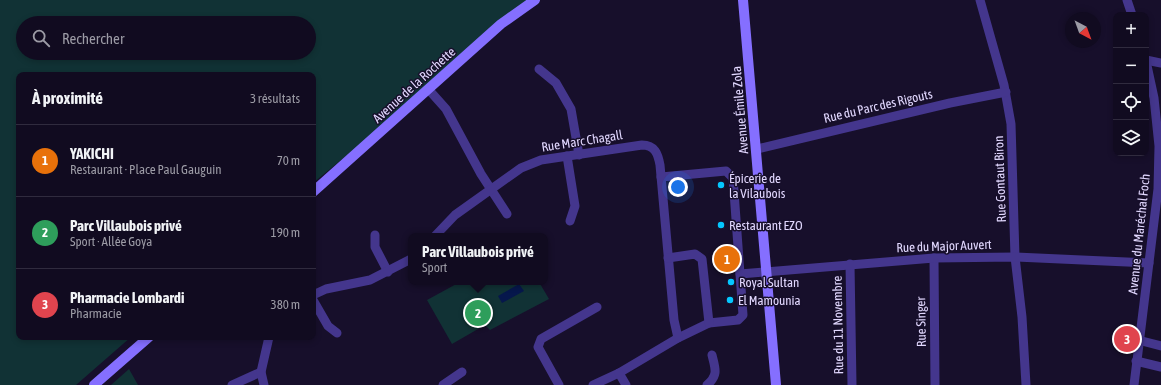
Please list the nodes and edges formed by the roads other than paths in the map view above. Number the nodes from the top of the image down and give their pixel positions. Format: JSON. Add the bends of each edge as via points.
{"nodes":[{"id":1,"x":535,"y":0,"type":"edge"},
{"id":2,"x":743,"y":0,"type":"edge"},
{"id":3,"x":980,"y":0,"type":"edge"},
{"id":4,"x":1127,"y":0,"type":"edge"},
{"id":5,"x":1131,"y":12,"type":"edge"},
{"id":6,"x":1149,"y":61,"type":"edge"},
{"id":7,"x":1161,"y":63,"type":"edge"},
{"id":8,"x":539,"y":69,"type":"dead end"},
{"id":9,"x":1149,"y":74,"type":"edge"},
{"id":10,"x":429,"y":90,"type":"junction"},
{"id":11,"x":1006,"y":92,"type":"junction"},
{"id":12,"x":757,"y":149,"type":"junction"},
{"id":13,"x":579,"y":155,"type":"junction"},
{"id":14,"x":567,"y":156,"type":"junction"},
{"id":15,"x":661,"y":177,"type":"junction"},
{"id":16,"x":316,"y":189,"type":"edge"},
{"id":17,"x":492,"y":190,"type":"junction"},
{"id":18,"x":507,"y":214,"type":"dead end"},
{"id":19,"x":570,"y":221,"type":"dead end"},
{"id":20,"x":439,"y":233,"type":"edge"},
{"id":21,"x":375,"y":235,"type":"dead end"},
{"id":22,"x":1015,"y":257,"type":"junction"},
{"id":23,"x":668,"y":258,"type":"junction"},
{"id":24,"x":934,"y":258,"type":"junction"},
{"id":25,"x":408,"y":261,"type":"edge"},
{"id":26,"x":1150,"y":262,"type":"junction"},
{"id":27,"x":850,"y":264,"type":"junction"},
{"id":28,"x":388,"y":272,"type":"junction"},
{"id":29,"x":768,"y":272,"type":"junction"},
{"id":30,"x":740,"y":274,"type":"junction"},
{"id":31,"x":316,"y":294,"type":"edge"},
{"id":32,"x":316,"y":305,"type":"edge"},
{"id":33,"x":597,"y":307,"type":"dead end"},
{"id":34,"x":709,"y":323,"type":"junction"},
{"id":35,"x":337,"y":333,"type":"dead end"},
{"id":36,"x":678,"y":338,"type":"junction"},
{"id":37,"x":146,"y":340,"type":"edge"},
{"id":38,"x":268,"y":340,"type":"edge"},
{"id":39,"x":1138,"y":340,"type":"junction"},
{"id":40,"x":1161,"y":346,"type":"edge"},
{"id":41,"x":712,"y":355,"type":"dead end"},
{"id":42,"x":1136,"y":361,"type":"junction"},
{"id":43,"x":1161,"y":367,"type":"edge"},
{"id":44,"x":261,"y":372,"type":"junction"},
{"id":45,"x":462,"y":372,"type":"dead end"},
{"id":46,"x":619,"y":373,"type":"junction"},
{"id":47,"x":94,"y":385,"type":"edge"},
{"id":48,"x":232,"y":385,"type":"edge"},
{"id":49,"x":264,"y":385,"type":"edge"},
{"id":50,"x":443,"y":385,"type":"edge"},
{"id":51,"x":559,"y":385,"type":"edge"},
{"id":52,"x":593,"y":385,"type":"edge"},
{"id":53,"x":626,"y":385,"type":"edge"},
{"id":54,"x":707,"y":385,"type":"edge"},
{"id":55,"x":776,"y":385,"type":"edge"},
{"id":56,"x":852,"y":385,"type":"edge"},
{"id":57,"x":935,"y":385,"type":"edge"},
{"id":58,"x":1026,"y":385,"type":"edge"},
{"id":59,"x":1134,"y":385,"type":"edge"}],
"edges":[{"from":1,"to":10,"type":"main road","name":"Avenue de la Rochette","via":[[501,24]]},
{"from":2,"to":12,"type":"main road","name":"Avenue Émile Zola"},
{"from":3,"to":11,"type":"street","name":"Rue Gontaut Biron"},
{"from":4,"to":5,"type":"street"},
{"from":6,"to":7,"type":"street"},
{"from":8,"to":13,"type":"street","via":[[556,82],[571,109]]},
{"from":9,"to":26,"type":"street","name":"Avenue du Maréchal Foch","via":[[1159,146],[1158,189]]},
{"from":10,"to":16,"type":"main road","name":"Avenue de la Rochette"},
{"from":10,"to":17,"type":"street","via":[[446,109]]},
{"from":11,"to":12,"type":"street","name":"Rue du Parc des Rigouts"},
{"from":11,"to":22,"type":"street","name":"Rue Gontaut Biron","via":[[1013,157]]},
{"from":12,"to":29,"type":"main road","name":"Avenue Émile Zola"},
{"from":13,"to":14,"type":"street","name":"Rue Marc Chagall"},
{"from":13,"to":15,"type":"street","name":"Rue Marc Chagall","via":[[647,145],[658,153]]},
{"from":14,"to":17,"type":"street","name":"Rue Marc Chagall","via":[[541,160],[521,168]]},
{"from":14,"to":19,"type":"street","via":[[575,206]]},
{"from":15,"to":23,"type":"street","name":"Rue Marc Chagall"},
{"from":15,"to":30,"type":"street","via":[[726,171],[733,178]]},
{"from":17,"to":18,"type":"street"},
{"from":17,"to":20,"type":"street","name":"Rue Marc Chagall","via":[[455,215]]},
{"from":21,"to":28,"type":"street","via":[[375,247]]},
{"from":22,"to":24,"type":"street","name":"Rue du Major Auvert"},
{"from":22,"to":26,"type":"street","name":"Rue du Major Auvert"},
{"from":22,"to":58,"type":"street","name":"Rue Gontaut Biron"},
{"from":23,"to":34,"type":"street","via":[[695,254],[702,259]]},
{"from":23,"to":36,"type":"street","name":"Rue Marc Chagall"},
{"from":24,"to":27,"type":"street","name":"Rue du Major Auvert"},
{"from":24,"to":57,"type":"street","name":"Rue Singer"},
{"from":25,"to":28,"type":"street"},
{"from":26,"to":39,"type":"street","name":"Avenue du Maréchal Foch"},
{"from":27,"to":29,"type":"street","name":"Rue du Major Auvert"},
{"from":27,"to":56,"type":"street","name":"Rue du 11 Novembre"},
{"from":28,"to":31,"type":"street","via":[[370,280]]},
{"from":29,"to":30,"type":"street","name":"Rue du Major Auvert"},
{"from":29,"to":55,"type":"main road","name":"Avenue Émile Zola"},
{"from":30,"to":34,"type":"street","via":[[743,315],[738,320]]},
{"from":32,"to":35,"type":"street","via":[[328,326]]},
{"from":33,"to":51,"type":"street","via":[[538,342]]},
{"from":34,"to":36,"type":"street"},
{"from":36,"to":46,"type":"street"},
{"from":37,"to":47,"type":"main road"},
{"from":38,"to":44,"type":"street"},
{"from":39,"to":40,"type":"street"},
{"from":39,"to":42,"type":"street","name":"Avenue du Maréchal Foch"},
{"from":41,"to":54,"type":"street","via":[[716,372],[713,380]]},
{"from":42,"to":43,"type":"street"},
{"from":42,"to":59,"type":"street","name":"Avenue du Maréchal Foch"},
{"from":44,"to":48,"type":"street"},
{"from":44,"to":49,"type":"street"},
{"from":45,"to":50,"type":"street"},
{"from":46,"to":52,"type":"street"},
{"from":46,"to":53,"type":"street"}]}
